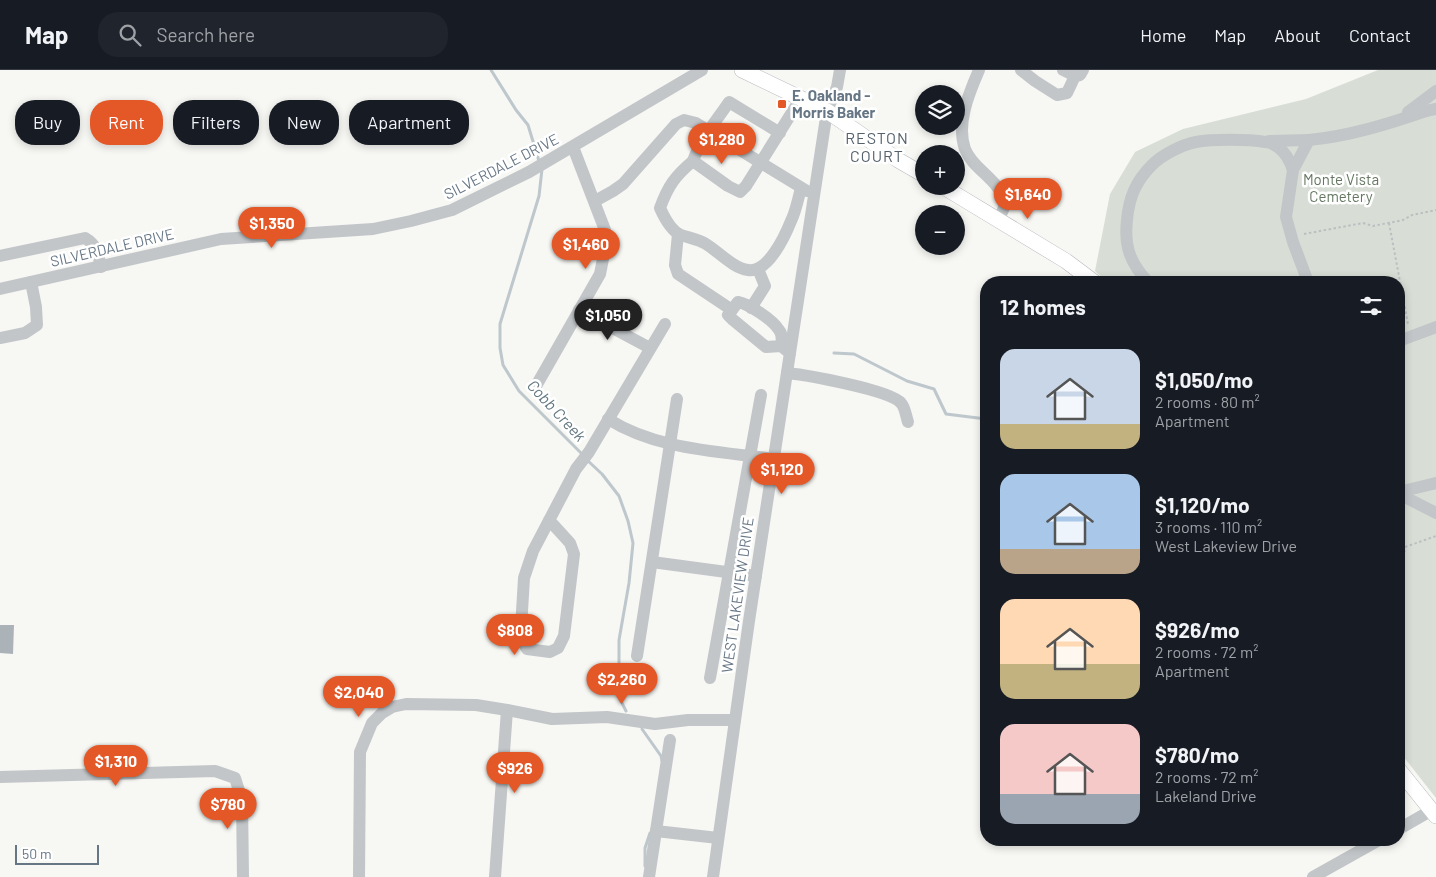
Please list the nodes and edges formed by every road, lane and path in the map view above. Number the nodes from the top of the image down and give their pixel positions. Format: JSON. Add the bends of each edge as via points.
{"nodes":[{"id":1,"x":702,"y":70,"type":"edge"},
{"id":2,"x":742,"y":70,"type":"edge"},
{"id":3,"x":840,"y":70,"type":"edge"},
{"id":4,"x":979,"y":70,"type":"edge"},
{"id":5,"x":1021,"y":70,"type":"edge"},
{"id":6,"x":1063,"y":70,"type":"edge"},
{"id":7,"x":1079,"y":73,"type":"edge"},
{"id":8,"x":1436,"y":91,"type":"edge"},
{"id":9,"x":801,"y":98,"type":"junction"},
{"id":10,"x":1436,"y":109,"type":"edge"},
{"id":11,"x":827,"y":111,"type":"junction"},
{"id":12,"x":1391,"y":122,"type":"junction"},
{"id":13,"x":709,"y":131,"type":"junction"},
{"id":14,"x":780,"y":133,"type":"junction"},
{"id":15,"x":1309,"y":140,"type":"junction"},
{"id":16,"x":1267,"y":142,"type":"junction"},
{"id":17,"x":573,"y":147,"type":"junction"},
{"id":18,"x":693,"y":161,"type":"junction"},
{"id":19,"x":761,"y":163,"type":"junction"},
{"id":20,"x":915,"y":170,"type":"edge"},
{"id":21,"x":1293,"y":170,"type":"junction"},
{"id":22,"x":801,"y":188,"type":"junction"},
{"id":23,"x":814,"y":195,"type":"junction"},
{"id":24,"x":957,"y":195,"type":"edge"},
{"id":25,"x":594,"y":201,"type":"junction"},
{"id":26,"x":1436,"y":210,"type":"edge"},
{"id":27,"x":998,"y":220,"type":"junction"},
{"id":28,"x":1390,"y":223,"type":"junction"},
{"id":29,"x":678,"y":234,"type":"junction"},
{"id":30,"x":1292,"y":236,"type":"junction"},
{"id":31,"x":0,"y":256,"type":"edge"},
{"id":32,"x":101,"y":267,"type":"junction"},
{"id":33,"x":758,"y":269,"type":"junction"},
{"id":34,"x":1086,"y":276,"type":"edge"},
{"id":35,"x":1143,"y":276,"type":"edge"},
{"id":36,"x":1306,"y":276,"type":"edge"},
{"id":37,"x":1397,"y":276,"type":"edge"},
{"id":38,"x":31,"y":282,"type":"junction"},
{"id":39,"x":0,"y":289,"type":"edge"},
{"id":40,"x":751,"y":308,"type":"junction"},
{"id":41,"x":579,"y":310,"type":"junction"},
{"id":42,"x":732,"y":310,"type":"junction"},
{"id":43,"x":665,"y":324,"type":"dead end"},
{"id":44,"x":1436,"y":327,"type":"edge"},
{"id":45,"x":0,"y":338,"type":"edge"},
{"id":46,"x":1405,"y":339,"type":"edge"},
{"id":47,"x":650,"y":348,"type":"junction"},
{"id":48,"x":786,"y":350,"type":"junction"},
{"id":49,"x":787,"y":373,"type":"junction"},
{"id":50,"x":536,"y":386,"type":"dead end"},
{"id":51,"x":761,"y":394,"type":"dead end"},
{"id":52,"x":677,"y":399,"type":"dead end"},
{"id":53,"x":608,"y":419,"type":"junction"},
{"id":54,"x":908,"y":422,"type":"dead end"},
{"id":55,"x":670,"y":444,"type":"junction"},
{"id":56,"x":750,"y":456,"type":"junction"},
{"id":57,"x":774,"y":459,"type":"junction"},
{"id":58,"x":1436,"y":483,"type":"edge"},
{"id":59,"x":1405,"y":491,"type":"edge"},
{"id":60,"x":1405,"y":496,"type":"edge"},
{"id":61,"x":1436,"y":513,"type":"edge"},
{"id":62,"x":549,"y":520,"type":"junction"},
{"id":63,"x":1436,"y":536,"type":"edge"},
{"id":64,"x":1405,"y":547,"type":"edge"},
{"id":65,"x":652,"y":562,"type":"junction"},
{"id":66,"x":729,"y":572,"type":"junction"},
{"id":67,"x":756,"y":576,"type":"junction"},
{"id":68,"x":637,"y":656,"type":"dead end"},
{"id":69,"x":710,"y":678,"type":"dead end"},
{"id":70,"x":507,"y":710,"type":"junction"},
{"id":71,"x":735,"y":720,"type":"junction"},
{"id":72,"x":670,"y":740,"type":"dead end"},
{"id":73,"x":0,"y":777,"type":"edge"},
{"id":74,"x":1405,"y":777,"type":"edge"},
{"id":75,"x":1434,"y":813,"type":"edge"},
{"id":76,"x":1405,"y":826,"type":"edge"},
{"id":77,"x":656,"y":830,"type":"junction"},
{"id":78,"x":718,"y":838,"type":"junction"},
{"id":79,"x":1368,"y":846,"type":"edge"},
{"id":80,"x":242,"y":877,"type":"edge"},
{"id":81,"x":359,"y":877,"type":"edge"},
{"id":82,"x":495,"y":877,"type":"edge"},
{"id":83,"x":649,"y":877,"type":"edge"},
{"id":84,"x":713,"y":877,"type":"edge"},
{"id":85,"x":1314,"y":877,"type":"edge"}],
"edges":[{"from":1,"to":17,"type":"street","name":"SILVERDALE DRIVE"},
{"from":2,"to":9,"type":"main road"},
{"from":3,"to":11,"type":"street","name":"WEST LAKEVIEW DRIVE"},
{"from":4,"to":27,"type":"street","via":[[961,128],[965,149],[973,164],[1002,195],[1004,207]]},
{"from":5,"to":7,"type":"street","via":[[1057,95],[1067,93]]},
{"from":6,"to":7,"type":"street"},
{"from":8,"to":12,"type":"street"},
{"from":9,"to":11,"type":"main road"},
{"from":9,"to":14,"type":"street"},
{"from":10,"to":12,"type":"street"},
{"from":11,"to":20,"type":"main road"},
{"from":11,"to":23,"type":"street","name":"WEST LAKEVIEW DRIVE"},
{"from":12,"to":15,"type":"street","via":[[1336,137]]},
{"from":13,"to":14,"type":"street","via":[[730,102]]},
{"from":13,"to":18,"type":"street"},
{"from":13,"to":19,"type":"street"},
{"from":13,"to":25,"type":"street","via":[[684,120],[676,124],[623,184]]},
{"from":14,"to":19,"type":"street"},
{"from":15,"to":16,"type":"street"},
{"from":15,"to":21,"type":"street"},
{"from":16,"to":21,"type":"street","via":[[1281,149]]},
{"from":16,"to":35,"type":"street","via":[[1195,142],[1152,164],[1134,186],[1125,233],[1130,258]]},
{"from":17,"to":25,"type":"street"},
{"from":17,"to":32,"type":"street","name":"SILVERDALE DRIVE","via":[[452,210],[412,221],[348,231],[221,239]]},
{"from":18,"to":19,"type":"street","via":[[740,192]]},
{"from":18,"to":29,"type":"street","via":[[674,178],[660,208]]},
{"from":19,"to":22,"type":"street"},
{"from":21,"to":30,"type":"street","via":[[1286,216]]},
{"from":22,"to":23,"type":"street"},
{"from":22,"to":33,"type":"street","via":[[792,220],[768,262]]},
{"from":23,"to":48,"type":"street","name":"WEST LAKEVIEW DRIVE"},
{"from":24,"to":27,"type":"main road"},
{"from":25,"to":41,"type":"street","via":[[607,239],[600,274]]},
{"from":26,"to":28,"type":"path"},
{"from":27,"to":34,"type":"main road"},
{"from":28,"to":30,"type":"path","via":[[1374,226],[1362,223]]},
{"from":28,"to":37,"type":"path"},
{"from":29,"to":33,"type":"street","via":[[704,243],[739,267]]},
{"from":29,"to":42,"type":"street","via":[[674,265],[678,274]]},
{"from":30,"to":36,"type":"street"},
{"from":31,"to":32,"type":"street","via":[[85,238],[96,247]]},
{"from":32,"to":38,"type":"street","name":"SILVERDALE DRIVE"},
{"from":33,"to":40,"type":"street","via":[[765,286]]},
{"from":38,"to":39,"type":"street","name":"SILVERDALE DRIVE"},
{"from":38,"to":45,"type":"street","via":[[37,324],[25,333]]},
{"from":40,"to":42,"type":"street","via":[[738,302]]},
{"from":40,"to":48,"type":"street","via":[[779,330]]},
{"from":41,"to":47,"type":"street"},
{"from":41,"to":50,"type":"street"},
{"from":42,"to":48,"type":"street","via":[[728,315],[766,347]]},
{"from":43,"to":47,"type":"street"},
{"from":44,"to":46,"type":"street"},
{"from":47,"to":53,"type":"street"},
{"from":48,"to":49,"type":"street","name":"WEST LAKEVIEW DRIVE"},
{"from":49,"to":54,"type":"street","via":[[894,398],[902,404]]},
{"from":49,"to":57,"type":"street","name":"WEST LAKEVIEW DRIVE"},
{"from":51,"to":56,"type":"street"},
{"from":52,"to":55,"type":"street"},
{"from":53,"to":55,"type":"street","via":[[626,431]]},
{"from":53,"to":62,"type":"street"},
{"from":55,"to":56,"type":"street"},
{"from":55,"to":65,"type":"street"},
{"from":56,"to":57,"type":"street"},
{"from":56,"to":66,"type":"street"},
{"from":57,"to":67,"type":"street","name":"WEST LAKEVIEW DRIVE"},
{"from":58,"to":59,"type":"street"},
{"from":60,"to":61,"type":"street"},
{"from":62,"to":62,"type":"street","via":[[532,551],[524,578],[521,628],[527,649],[550,652],[558,648],[564,636],[574,554],[570,544]]},
{"from":63,"to":64,"type":"path"},
{"from":65,"to":66,"type":"street"},
{"from":65,"to":68,"type":"street"},
{"from":66,"to":67,"type":"street"},
{"from":66,"to":69,"type":"street"},
{"from":67,"to":71,"type":"street","name":"WEST LAKEVIEW DRIVE"},
{"from":70,"to":71,"type":"street","via":[[552,719],[607,717],[655,724]]},
{"from":70,"to":81,"type":"street","via":[[476,705],[406,704],[392,707],[372,723],[360,752]]},
{"from":70,"to":82,"type":"street"},
{"from":71,"to":78,"type":"street","name":"WEST LAKEVIEW DRIVE"},
{"from":72,"to":77,"type":"street"},
{"from":73,"to":80,"type":"street","via":[[215,771],[235,778],[242,800]]},
{"from":74,"to":75,"type":"main road"},
{"from":75,"to":76,"type":"street"},
{"from":77,"to":78,"type":"street"},
{"from":77,"to":83,"type":"street"},
{"from":78,"to":84,"type":"street","name":"WEST LAKEVIEW DRIVE"},
{"from":79,"to":85,"type":"street"}]}
